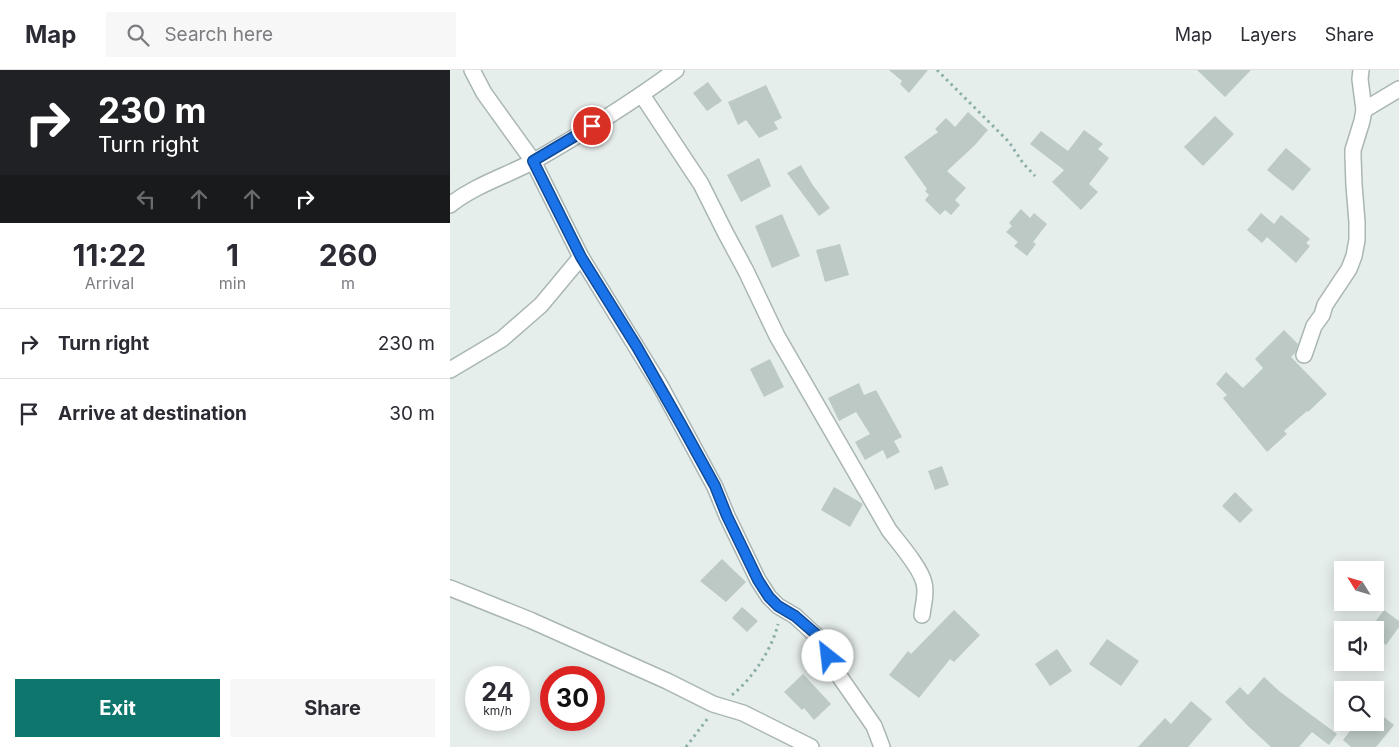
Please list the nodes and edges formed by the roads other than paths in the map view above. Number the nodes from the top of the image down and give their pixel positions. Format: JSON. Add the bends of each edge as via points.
{"nodes":[{"id":1,"x":472,"y":70,"type":"edge"},
{"id":2,"x":676,"y":70,"type":"edge"},
{"id":3,"x":1361,"y":70,"type":"edge"},
{"id":4,"x":1399,"y":89,"type":"edge"},
{"id":5,"x":642,"y":94,"type":"junction"},
{"id":6,"x":1364,"y":110,"type":"junction"},
{"id":7,"x":533,"y":161,"type":"junction"},
{"id":8,"x":450,"y":205,"type":"edge"},
{"id":9,"x":581,"y":257,"type":"junction"},
{"id":10,"x":1304,"y":356,"type":"dead end"},
{"id":11,"x":450,"y":370,"type":"edge"},
{"id":12,"x":450,"y":588,"type":"edge"},
{"id":13,"x":922,"y":615,"type":"dead end"},
{"id":14,"x":794,"y":742,"type":"edge"},
{"id":15,"x":811,"y":747,"type":"edge"},
{"id":16,"x":882,"y":747,"type":"edge"}],
"edges":[{"from":1,"to":7,"type":"street","via":[[484,93]]},
{"from":2,"to":5,"type":"street"},
{"from":3,"to":6,"type":"street"},
{"from":4,"to":6,"type":"street"},
{"from":5,"to":7,"type":"street"},
{"from":5,"to":13,"type":"street","via":[[701,184],[777,336],[889,530],[922,576],[925,594]]},
{"from":6,"to":10,"type":"street","via":[[1352,157],[1357,222],[1354,256],[1314,326]]},
{"from":7,"to":8,"type":"street","via":[[463,195]]},
{"from":7,"to":9,"type":"street"},
{"from":9,"to":11,"type":"street","via":[[541,305],[502,339]]},
{"from":9,"to":16,"type":"street","via":[[661,387],[715,486],[758,580],[778,606],[795,616],[820,639],[833,667],[870,720]]},
{"from":12,"to":14,"type":"street","via":[[530,620],[718,706],[743,713]]},
{"from":14,"to":15,"type":"street"}]}
